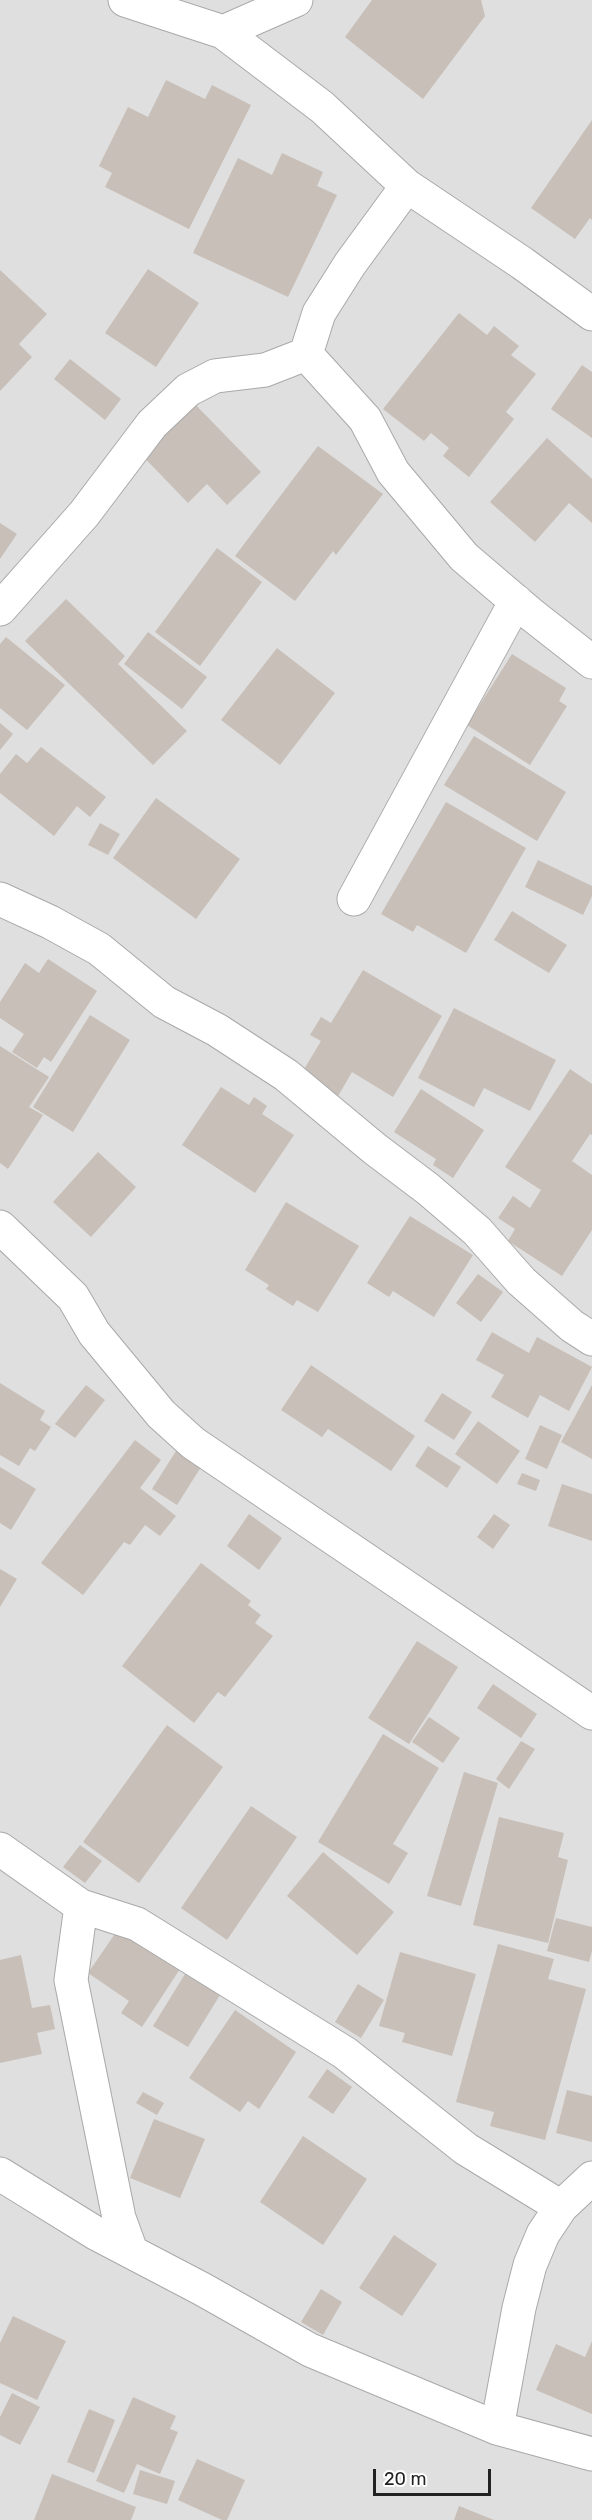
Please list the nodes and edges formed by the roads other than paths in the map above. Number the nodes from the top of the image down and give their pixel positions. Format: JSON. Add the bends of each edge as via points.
{"nodes":[{"id":1,"x":125,"y":0,"type":"edge"},
{"id":2,"x":296,"y":0,"type":"edge"},
{"id":3,"x":223,"y":32,"type":"junction"},
{"id":4,"x":407,"y":186,"type":"junction"},
{"id":5,"x":592,"y":314,"type":"edge"},
{"id":6,"x":306,"y":354,"type":"junction"},
{"id":7,"x":516,"y":601,"type":"junction"},
{"id":8,"x":0,"y":609,"type":"edge"},
{"id":9,"x":592,"y":662,"type":"edge"},
{"id":10,"x":0,"y":899,"type":"edge"},
{"id":11,"x":354,"y":899,"type":"dead end"},
{"id":12,"x":0,"y":1227,"type":"edge"},
{"id":13,"x":592,"y":1340,"type":"edge"},
{"id":14,"x":592,"y":1713,"type":"edge"},
{"id":15,"x":0,"y":1849,"type":"edge"},
{"id":16,"x":81,"y":1906,"type":"junction"},
{"id":17,"x":0,"y":2174,"type":"edge"},
{"id":18,"x":592,"y":2178,"type":"edge"},
{"id":19,"x":561,"y":2207,"type":"junction"},
{"id":20,"x":130,"y":2251,"type":"junction"},
{"id":21,"x":497,"y":2428,"type":"junction"},
{"id":22,"x":592,"y":2454,"type":"edge"}],
"edges":[{"from":1,"to":3,"type":"street"},
{"from":2,"to":3,"type":"street"},
{"from":3,"to":4,"type":"street","via":[[322,108]]},
{"from":4,"to":5,"type":"street"},
{"from":4,"to":6,"type":"street","via":[[319,313]]},
{"from":6,"to":7,"type":"street","via":[[365,419],[393,472],[464,558]]},
{"from":6,"to":8,"type":"street","via":[[265,370],[215,376],[188,390],[152,424],[84,514]]},
{"from":7,"to":9,"type":"street"},
{"from":7,"to":11,"type":"street"},
{"from":10,"to":13,"type":"street","via":[[99,949],[164,1002],[218,1030],[286,1075],[428,1188],[477,1231],[521,1281]]},
{"from":12,"to":14,"type":"street","via":[[73,1297],[94,1333],[161,1414],[193,1443]]},
{"from":15,"to":16,"type":"street"},
{"from":16,"to":19,"type":"street","via":[[138,1924],[345,2053],[466,2149]]},
{"from":16,"to":20,"type":"street","via":[[71,1980],[119,2218]]},
{"from":17,"to":20,"type":"street"},
{"from":18,"to":19,"type":"street"},
{"from":19,"to":21,"type":"street","via":[[543,2234],[530,2265]]},
{"from":20,"to":21,"type":"street","via":[[310,2350]]},
{"from":21,"to":22,"type":"street"}]}
